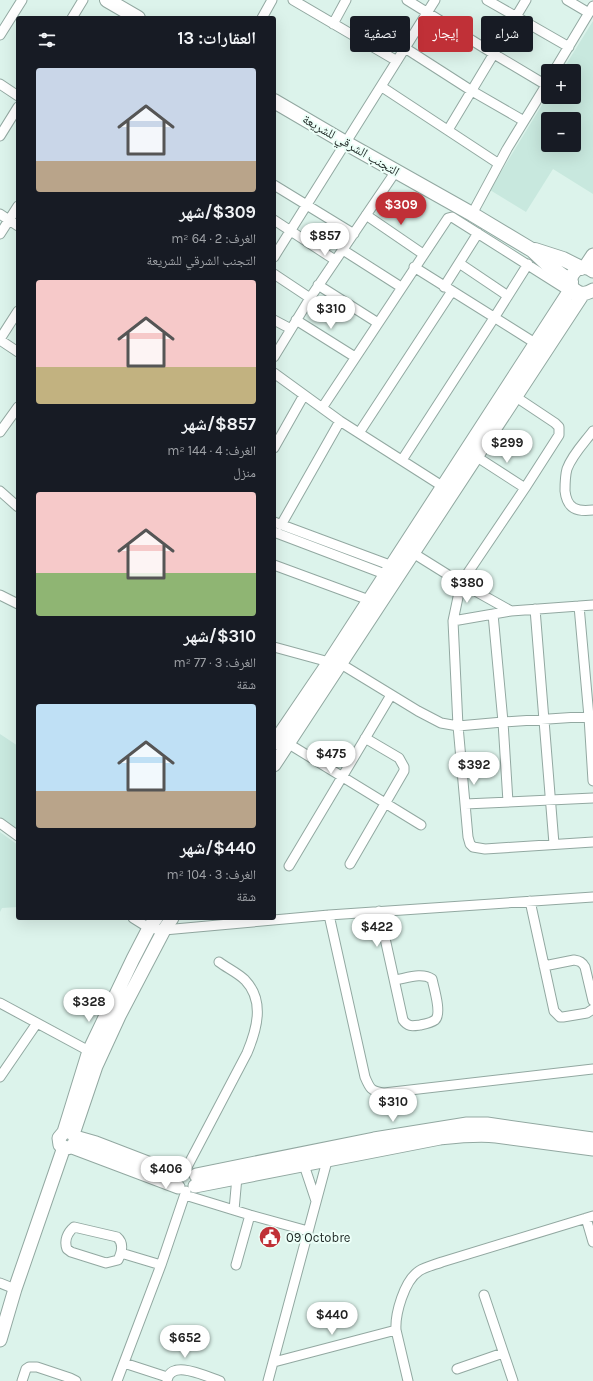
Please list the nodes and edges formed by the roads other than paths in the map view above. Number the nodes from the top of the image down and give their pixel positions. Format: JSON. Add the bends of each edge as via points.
{"nodes":[{"id":1,"x":22,"y":0,"type":"edge"},
{"id":2,"x":83,"y":0,"type":"edge"},
{"id":3,"x":272,"y":0,"type":"edge"},
{"id":4,"x":293,"y":0,"type":"edge"},
{"id":5,"x":346,"y":0,"type":"edge"},
{"id":6,"x":407,"y":0,"type":"edge"},
{"id":7,"x":435,"y":0,"type":"edge"},
{"id":8,"x":487,"y":0,"type":"edge"},
{"id":9,"x":526,"y":0,"type":"edge"},
{"id":10,"x":567,"y":0,"type":"edge"},
{"id":11,"x":109,"y":1,"type":"edge"},
{"id":12,"x":591,"y":10,"type":"edge"},
{"id":13,"x":427,"y":12,"type":"junction"},
{"id":14,"x":73,"y":16,"type":"edge"},
{"id":15,"x":134,"y":16,"type":"edge"},
{"id":16,"x":263,"y":16,"type":"edge"},
{"id":17,"x":514,"y":16,"type":"edge"},
{"id":18,"x":517,"y":16,"type":"edge"},
{"id":19,"x":333,"y":24,"type":"junction"},
{"id":20,"x":533,"y":27,"type":"edge"},
{"id":21,"x":0,"y":35,"type":"edge"},
{"id":22,"x":410,"y":40,"type":"edge"},
{"id":23,"x":569,"y":47,"type":"junction"},
{"id":24,"x":410,"y":51,"type":"edge"},
{"id":25,"x":403,"y":52,"type":"edge"},
{"id":26,"x":494,"y":54,"type":"junction"},
{"id":27,"x":397,"y":61,"type":"junction"},
{"id":28,"x":558,"y":64,"type":"edge"},
{"id":29,"x":541,"y":80,"type":"edge"},
{"id":30,"x":0,"y":84,"type":"edge"},
{"id":31,"x":382,"y":87,"type":"junction"},
{"id":32,"x":472,"y":91,"type":"junction"},
{"id":33,"x":541,"y":93,"type":"edge"},
{"id":34,"x":16,"y":95,"type":"edge"},
{"id":35,"x":276,"y":103,"type":"edge"},
{"id":36,"x":16,"y":110,"type":"edge"},
{"id":37,"x":524,"y":121,"type":"junction"},
{"id":38,"x":448,"y":130,"type":"junction"},
{"id":39,"x":0,"y":136,"type":"edge"},
{"id":40,"x":344,"y":142,"type":"junction"},
{"id":41,"x":500,"y":164,"type":"junction"},
{"id":42,"x":396,"y":171,"type":"junction"},
{"id":43,"x":276,"y":186,"type":"edge"},
{"id":44,"x":306,"y":205,"type":"junction"},
{"id":45,"x":16,"y":209,"type":"edge"},
{"id":46,"x":0,"y":214,"type":"edge"},
{"id":47,"x":472,"y":214,"type":"junction"},
{"id":48,"x":366,"y":215,"type":"junction"},
{"id":49,"x":8,"y":221,"type":"junction"},
{"id":50,"x":276,"y":221,"type":"edge"},
{"id":51,"x":16,"y":225,"type":"edge"},
{"id":52,"x":290,"y":230,"type":"junction"},
{"id":53,"x":478,"y":233,"type":"junction"},
{"id":54,"x":0,"y":234,"type":"edge"},
{"id":55,"x":354,"y":234,"type":"junction"},
{"id":56,"x":343,"y":250,"type":"junction"},
{"id":57,"x":532,"y":250,"type":"junction"},
{"id":58,"x":276,"y":254,"type":"edge"},
{"id":59,"x":423,"y":254,"type":"junction"},
{"id":60,"x":593,"y":255,"type":"edge"},
{"id":61,"x":335,"y":260,"type":"junction"},
{"id":62,"x":459,"y":263,"type":"junction"},
{"id":63,"x":528,"y":264,"type":"junction"},
{"id":64,"x":414,"y":267,"type":"junction"},
{"id":65,"x":586,"y":269,"type":"edge"},
{"id":66,"x":276,"y":275,"type":"edge"},
{"id":67,"x":318,"y":285,"type":"junction"},
{"id":68,"x":401,"y":287,"type":"junction"},
{"id":69,"x":571,"y":287,"type":"junction"},
{"id":70,"x":448,"y":289,"type":"junction"},
{"id":71,"x":589,"y":293,"type":"edge"},
{"id":72,"x":508,"y":296,"type":"junction"},
{"id":73,"x":310,"y":298,"type":"junction"},
{"id":74,"x":16,"y":314,"type":"edge"},
{"id":75,"x":494,"y":318,"type":"junction"},
{"id":76,"x":296,"y":320,"type":"junction"},
{"id":77,"x":276,"y":321,"type":"edge"},
{"id":78,"x":378,"y":323,"type":"junction"},
{"id":79,"x":291,"y":329,"type":"junction"},
{"id":80,"x":0,"y":340,"type":"edge"},
{"id":81,"x":535,"y":343,"type":"junction"},
{"id":82,"x":16,"y":351,"type":"edge"},
{"id":83,"x":276,"y":354,"type":"edge"},
{"id":84,"x":355,"y":357,"type":"junction"},
{"id":85,"x":276,"y":374,"type":"edge"},
{"id":86,"x":304,"y":395,"type":"junction"},
{"id":87,"x":516,"y":397,"type":"junction"},
{"id":88,"x":322,"y":408,"type":"junction"},
{"id":89,"x":16,"y":410,"type":"edge"},
{"id":90,"x":340,"y":421,"type":"junction"},
{"id":91,"x":593,"y":431,"type":"edge"},
{"id":92,"x":0,"y":432,"type":"edge"},
{"id":93,"x":359,"y":433,"type":"junction"},
{"id":94,"x":276,"y":444,"type":"edge"},
{"id":95,"x":477,"y":457,"type":"junction"},
{"id":96,"x":402,"y":460,"type":"junction"},
{"id":97,"x":442,"y":486,"type":"junction"},
{"id":98,"x":526,"y":488,"type":"junction"},
{"id":99,"x":0,"y":491,"type":"edge"},
{"id":100,"x":16,"y":505,"type":"edge"},
{"id":101,"x":593,"y":510,"type":"edge"},
{"id":102,"x":278,"y":524,"type":"edge"},
{"id":103,"x":276,"y":533,"type":"edge"},
{"id":104,"x":414,"y":553,"type":"junction"},
{"id":105,"x":276,"y":566,"type":"edge"},
{"id":106,"x":394,"y":572,"type":"junction"},
{"id":107,"x":461,"y":583,"type":"junction"},
{"id":108,"x":0,"y":595,"type":"edge"},
{"id":109,"x":369,"y":600,"type":"junction"},
{"id":110,"x":16,"y":603,"type":"edge"},
{"id":111,"x":593,"y":605,"type":"edge"},
{"id":112,"x":579,"y":606,"type":"junction"},
{"id":113,"x":535,"y":609,"type":"junction"},
{"id":114,"x":511,"y":611,"type":"junction"},
{"id":115,"x":493,"y":614,"type":"junction"},
{"id":116,"x":453,"y":621,"type":"junction"},
{"id":117,"x":276,"y":648,"type":"edge"},
{"id":118,"x":335,"y":663,"type":"junction"},
{"id":119,"x":391,"y":695,"type":"junction"},
{"id":120,"x":591,"y":716,"type":"edge"},
{"id":121,"x":545,"y":720,"type":"junction"},
{"id":122,"x":503,"y":722,"type":"junction"},
{"id":123,"x":458,"y":726,"type":"junction"},
{"id":124,"x":365,"y":738,"type":"junction"},
{"id":125,"x":280,"y":741,"type":"edge"},
{"id":126,"x":276,"y":757,"type":"edge"},
{"id":127,"x":342,"y":776,"type":"junction"},
{"id":128,"x":593,"y":781,"type":"edge"},
{"id":129,"x":593,"y":798,"type":"edge"},
{"id":130,"x":551,"y":800,"type":"junction"},
{"id":131,"x":508,"y":802,"type":"junction"},
{"id":132,"x":386,"y":804,"type":"junction"},
{"id":133,"x":465,"y":804,"type":"junction"},
{"id":134,"x":0,"y":823,"type":"edge"},
{"id":135,"x":421,"y":825,"type":"dead end"},
{"id":136,"x":16,"y":835,"type":"edge"},
{"id":137,"x":593,"y":842,"type":"edge"},
{"id":138,"x":554,"y":844,"type":"junction"},
{"id":139,"x":350,"y":864,"type":"dead end"},
{"id":140,"x":289,"y":866,"type":"dead end"},
{"id":141,"x":593,"y":897,"type":"edge"},
{"id":142,"x":530,"y":901,"type":"junction"},
{"id":143,"x":379,"y":912,"type":"junction"},
{"id":144,"x":329,"y":915,"type":"junction"},
{"id":145,"x":141,"y":920,"type":"edge"},
{"id":146,"x":171,"y":920,"type":"edge"},
{"id":147,"x":274,"y":920,"type":"edge"},
{"id":148,"x":276,"y":920,"type":"edge"},
{"id":149,"x":152,"y":923,"type":"edge"},
{"id":150,"x":164,"y":930,"type":"junction"},
{"id":151,"x":219,"y":962,"type":"dead end"},
{"id":152,"x":544,"y":966,"type":"junction"},
{"id":153,"x":395,"y":980,"type":"junction"},
{"id":154,"x":593,"y":1001,"type":"edge"},
{"id":155,"x":0,"y":1003,"type":"edge"},
{"id":156,"x":593,"y":1009,"type":"edge"},
{"id":157,"x":37,"y":1023,"type":"junction"},
{"id":158,"x":89,"y":1051,"type":"junction"},
{"id":159,"x":593,"y":1069,"type":"edge"},
{"id":160,"x":0,"y":1077,"type":"edge"},
{"id":161,"x":69,"y":1139,"type":"junction"},
{"id":162,"x":593,"y":1139,"type":"edge"},
{"id":163,"x":593,"y":1150,"type":"edge"},
{"id":164,"x":327,"y":1161,"type":"junction"},
{"id":165,"x":304,"y":1165,"type":"junction"},
{"id":166,"x":237,"y":1177,"type":"junction"},
{"id":167,"x":187,"y":1182,"type":"junction"},
{"id":168,"x":316,"y":1201,"type":"junction"},
{"id":169,"x":234,"y":1210,"type":"junction"},
{"id":170,"x":250,"y":1215,"type":"junction"},
{"id":171,"x":590,"y":1217,"type":"edge"},
{"id":172,"x":308,"y":1231,"type":"junction"},
{"id":173,"x":593,"y":1242,"type":"edge"},
{"id":174,"x":121,"y":1253,"type":"junction"},
{"id":175,"x":161,"y":1265,"type":"junction"},
{"id":176,"x":236,"y":1265,"type":"dead end"},
{"id":177,"x":0,"y":1283,"type":"edge"},
{"id":178,"x":16,"y":1289,"type":"junction"},
{"id":179,"x":484,"y":1295,"type":"dead end"},
{"id":180,"x":396,"y":1330,"type":"junction"},
{"id":181,"x":0,"y":1340,"type":"edge"},
{"id":182,"x":503,"y":1353,"type":"junction"},
{"id":183,"x":274,"y":1362,"type":"junction"},
{"id":184,"x":124,"y":1363,"type":"junction"},
{"id":185,"x":457,"y":1369,"type":"dead end"},
{"id":186,"x":167,"y":1379,"type":"edge"},
{"id":187,"x":22,"y":1381,"type":"edge"},
{"id":188,"x":76,"y":1381,"type":"edge"},
{"id":189,"x":117,"y":1381,"type":"edge"},
{"id":190,"x":220,"y":1381,"type":"edge"},
{"id":191,"x":268,"y":1381,"type":"edge"},
{"id":192,"x":408,"y":1381,"type":"edge"},
{"id":193,"x":513,"y":1381,"type":"edge"}],
"edges":[{"from":1,"to":21,"type":"street"},
{"from":2,"to":14,"type":"street"},
{"from":3,"to":16,"type":"street"},
{"from":4,"to":19,"type":"street"},
{"from":5,"to":19,"type":"street"},
{"from":6,"to":13,"type":"street"},
{"from":7,"to":13,"type":"street"},
{"from":8,"to":17,"type":"street"},
{"from":9,"to":18,"type":"street"},
{"from":10,"to":12,"type":"street"},
{"from":11,"to":15,"type":"main road"},
{"from":12,"to":23,"type":"street"},
{"from":13,"to":22,"type":"street"},
{"from":13,"to":26,"type":"street"},
{"from":19,"to":27,"type":"street"},
{"from":20,"to":23,"type":"street"},
{"from":23,"to":28,"type":"street"},
{"from":24,"to":32,"type":"street"},
{"from":25,"to":27,"type":"street"},
{"from":26,"to":29,"type":"street"},
{"from":26,"to":32,"type":"street"},
{"from":27,"to":31,"type":"street"},
{"from":30,"to":34,"type":"street"},
{"from":31,"to":38,"type":"street"},
{"from":31,"to":40,"type":"street"},
{"from":32,"to":37,"type":"street"},
{"from":32,"to":38,"type":"street"},
{"from":33,"to":37,"type":"street"},
{"from":35,"to":40,"type":"main road","name":"التجنب الشرقي للشريعة"},
{"from":36,"to":39,"type":"street"},
{"from":37,"to":41,"type":"street"},
{"from":38,"to":41,"type":"street"},
{"from":40,"to":42,"type":"main road","name":"التجنب الشرقي للشريعة"},
{"from":40,"to":44,"type":"street"},
{"from":41,"to":47,"type":"street"},
{"from":42,"to":47,"type":"main road","name":"التجنب الشرقي للشريعة"},
{"from":42,"to":48,"type":"street"},
{"from":43,"to":44,"type":"street"},
{"from":44,"to":52,"type":"street"},
{"from":44,"to":55,"type":"street"},
{"from":45,"to":49,"type":"street"},
{"from":46,"to":49,"type":"street"},
{"from":47,"to":57,"type":"main road","name":"التجنب الشرقي للشريعة"},
{"from":48,"to":55,"type":"street"},
{"from":48,"to":59,"type":"street"},
{"from":49,"to":51,"type":"street"},
{"from":49,"to":54,"type":"street"},
{"from":50,"to":52,"type":"street"},
{"from":52,"to":58,"type":"street"},
{"from":52,"to":61,"type":"street"},
{"from":53,"to":59,"type":"street","via":[[452,217],[448,218]]},
{"from":53,"to":62,"type":"street"},
{"from":53,"to":63,"type":"street"},
{"from":55,"to":56,"type":"street"},
{"from":56,"to":61,"type":"street"},
{"from":56,"to":68,"type":"street"},
{"from":57,"to":65,"type":"main road","name":"التجنب الشرقي للشريعة"},
{"from":57,"to":69,"type":"main road","name":"التجنب الشرقي للشريعة"},
{"from":59,"to":64,"type":"street"},
{"from":60,"to":65,"type":"main road"},
{"from":61,"to":67,"type":"street"},
{"from":62,"to":70,"type":"street"},
{"from":62,"to":72,"type":"street"},
{"from":63,"to":69,"type":"street"},
{"from":63,"to":72,"type":"street"},
{"from":64,"to":68,"type":"street"},
{"from":64,"to":70,"type":"street"},
{"from":65,"to":69,"type":"main road","via":[[573,273]]},
{"from":66,"to":73,"type":"street"},
{"from":67,"to":73,"type":"street"},
{"from":67,"to":78,"type":"street"},
{"from":68,"to":78,"type":"street"},
{"from":69,"to":71,"type":"main road"},
{"from":69,"to":81,"type":"main road"},
{"from":70,"to":75,"type":"street"},
{"from":70,"to":93,"type":"street"},
{"from":71,"to":87,"type":"main road"},
{"from":72,"to":75,"type":"street"},
{"from":73,"to":76,"type":"street"},
{"from":74,"to":80,"type":"street"},
{"from":75,"to":81,"type":"street"},
{"from":75,"to":96,"type":"street"},
{"from":76,"to":79,"type":"street"},
{"from":76,"to":84,"type":"street"},
{"from":77,"to":79,"type":"street"},
{"from":78,"to":84,"type":"street"},
{"from":79,"to":83,"type":"street"},
{"from":80,"to":82,"type":"street"},
{"from":81,"to":97,"type":"main road"},
{"from":84,"to":88,"type":"street"},
{"from":85,"to":86,"type":"street"},
{"from":86,"to":88,"type":"street"},
{"from":86,"to":94,"type":"street"},
{"from":87,"to":95,"type":"main road"},
{"from":87,"to":98,"type":"street","via":[[559,427],[559,434]]},
{"from":88,"to":90,"type":"street"},
{"from":89,"to":92,"type":"street"},
{"from":90,"to":93,"type":"street"},
{"from":90,"to":102,"type":"street"},
{"from":91,"to":101,"type":"street","via":[[566,471],[565,484],[569,505],[576,510]]},
{"from":93,"to":96,"type":"street"},
{"from":95,"to":98,"type":"street"},
{"from":95,"to":104,"type":"main road"},
{"from":96,"to":97,"type":"street"},
{"from":97,"to":106,"type":"main road"},
{"from":98,"to":107,"type":"street"},
{"from":99,"to":100,"type":"street"},
{"from":102,"to":106,"type":"street"},
{"from":103,"to":106,"type":"street"},
{"from":104,"to":106,"type":"main road"},
{"from":104,"to":107,"type":"street"},
{"from":105,"to":109,"type":"street"},
{"from":106,"to":109,"type":"main road"},
{"from":106,"to":118,"type":"main road"},
{"from":107,"to":114,"type":"street"},
{"from":107,"to":116,"type":"street"},
{"from":108,"to":110,"type":"street"},
{"from":109,"to":118,"type":"main road"},
{"from":111,"to":112,"type":"street"},
{"from":112,"to":113,"type":"street"},
{"from":112,"to":120,"type":"street"},
{"from":113,"to":114,"type":"street"},
{"from":113,"to":121,"type":"street"},
{"from":114,"to":115,"type":"street"},
{"from":115,"to":116,"type":"street"},
{"from":115,"to":122,"type":"street"},
{"from":116,"to":123,"type":"street"},
{"from":117,"to":118,"type":"street"},
{"from":118,"to":119,"type":"street"},
{"from":118,"to":125,"type":"main road"},
{"from":119,"to":123,"type":"street","via":[[441,723]]},
{"from":119,"to":124,"type":"street"},
{"from":120,"to":121,"type":"street"},
{"from":120,"to":128,"type":"street"},
{"from":121,"to":122,"type":"street"},
{"from":121,"to":130,"type":"street"},
{"from":122,"to":123,"type":"street"},
{"from":122,"to":131,"type":"street"},
{"from":123,"to":133,"type":"street"},
{"from":124,"to":127,"type":"street"},
{"from":124,"to":132,"type":"street","via":[[399,758],[404,766],[404,772]]},
{"from":125,"to":126,"type":"main road"},
{"from":125,"to":127,"type":"street"},
{"from":127,"to":132,"type":"street"},
{"from":127,"to":140,"type":"street"},
{"from":129,"to":130,"type":"street"},
{"from":130,"to":131,"type":"street"},
{"from":130,"to":138,"type":"street"},
{"from":131,"to":133,"type":"street"},
{"from":132,"to":135,"type":"street"},
{"from":132,"to":139,"type":"street"},
{"from":133,"to":138,"type":"street","via":[[468,837],[472,847],[485,849]]},
{"from":134,"to":136,"type":"street"},
{"from":137,"to":138,"type":"street"},
{"from":141,"to":142,"type":"street"},
{"from":142,"to":143,"type":"street"},
{"from":142,"to":152,"type":"street"},
{"from":143,"to":144,"type":"street"},
{"from":143,"to":153,"type":"street"},
{"from":144,"to":148,"type":"street"},
{"from":144,"to":159,"type":"street","via":[[365,1077],[370,1089],[384,1093]]},
{"from":145,"to":149,"type":"street"},
{"from":146,"to":150,"type":"main road"},
{"from":147,"to":150,"type":"street"},
{"from":149,"to":150,"type":"street"},
{"from":149,"to":158,"type":"main road"},
{"from":150,"to":161,"type":"main road","via":[[96,1066]]},
{"from":151,"to":167,"type":"street","via":[[252,989],[258,1011],[257,1025],[247,1053]]},
{"from":152,"to":154,"type":"street","via":[[574,960],[583,963]]},
{"from":152,"to":156,"type":"street","via":[[557,1015],[564,1017],[587,1013]]},
{"from":153,"to":153,"type":"street","via":[[403,1020],[407,1025],[435,1020],[438,1008],[432,979],[422,975]]},
{"from":155,"to":157,"type":"street"},
{"from":157,"to":158,"type":"street"},
{"from":157,"to":160,"type":"street"},
{"from":158,"to":161,"type":"main road"},
{"from":161,"to":167,"type":"main road","via":[[96,1143],[148,1163]]},
{"from":161,"to":178,"type":"main road"},
{"from":162,"to":167,"type":"main road","via":[[487,1124],[467,1124],[374,1139]]},
{"from":163,"to":164,"type":"main road","via":[[481,1134],[440,1138]]},
{"from":164,"to":165,"type":"main road"},
{"from":164,"to":168,"type":"street"},
{"from":165,"to":166,"type":"main road"},
{"from":165,"to":168,"type":"street"},
{"from":166,"to":167,"type":"main road"},
{"from":166,"to":169,"type":"street"},
{"from":167,"to":169,"type":"street"},
{"from":167,"to":175,"type":"street"},
{"from":168,"to":172,"type":"street"},
{"from":169,"to":170,"type":"street"},
{"from":170,"to":172,"type":"street"},
{"from":170,"to":176,"type":"street"},
{"from":171,"to":173,"type":"street"},
{"from":171,"to":180,"type":"street","via":[[419,1271],[402,1297],[397,1310]]},
{"from":172,"to":183,"type":"street"},
{"from":174,"to":174,"type":"street","via":[[122,1245],[116,1237],[78,1227],[70,1230],[67,1236],[67,1249],[72,1252],[106,1262],[118,1260]]},
{"from":174,"to":175,"type":"street"},
{"from":175,"to":184,"type":"street"},
{"from":177,"to":178,"type":"street"},
{"from":178,"to":181,"type":"main road"},
{"from":179,"to":182,"type":"street"},
{"from":180,"to":183,"type":"street"},
{"from":180,"to":192,"type":"street"},
{"from":182,"to":185,"type":"street"},
{"from":182,"to":193,"type":"street"},
{"from":183,"to":191,"type":"street"},
{"from":184,"to":186,"type":"street"},
{"from":184,"to":189,"type":"street"},
{"from":186,"to":190,"type":"street","via":[[177,1369],[185,1369]]},
{"from":187,"to":188,"type":"street","via":[[26,1369],[33,1367]]}]}
